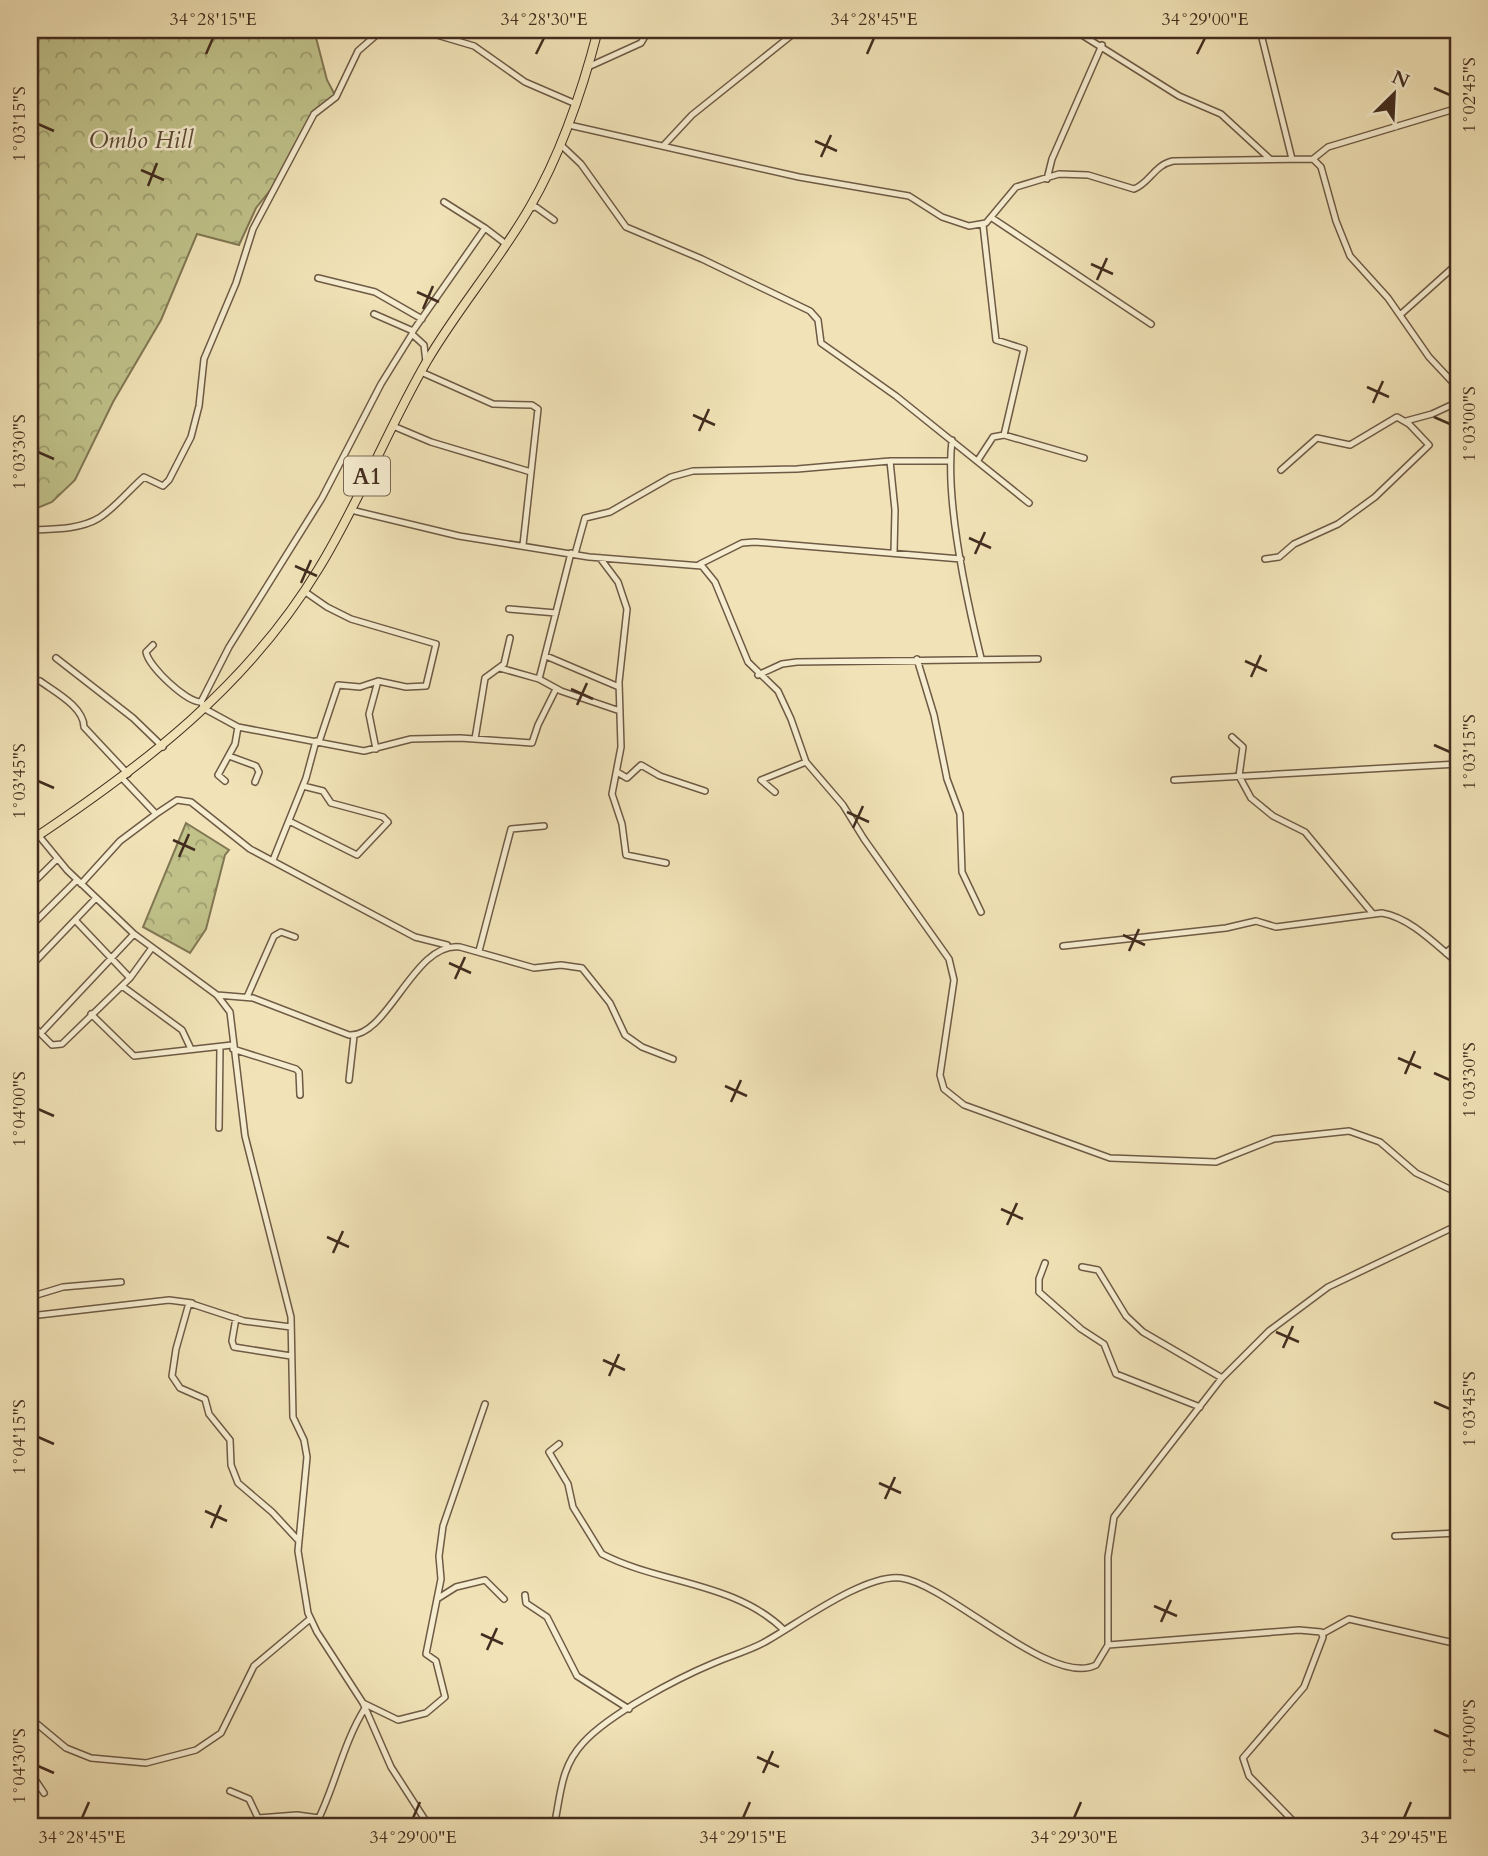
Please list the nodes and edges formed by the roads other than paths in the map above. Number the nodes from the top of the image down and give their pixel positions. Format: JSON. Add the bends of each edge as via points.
{"nodes":[{"id":1,"x":382,"y":30,"type":"edge"},
{"id":2,"x":420,"y":30,"type":"edge"},
{"id":3,"x":598,"y":30,"type":"edge"},
{"id":4,"x":654,"y":30,"type":"edge"},
{"id":5,"x":798,"y":30,"type":"edge"},
{"id":6,"x":1074,"y":30,"type":"edge"},
{"id":7,"x":1260,"y":30,"type":"edge"},
{"id":8,"x":1102,"y":45,"type":"junction"},
{"id":9,"x":588,"y":67,"type":"junction"},
{"id":10,"x":576,"y":104,"type":"junction"},
{"id":11,"x":1458,"y":108,"type":"edge"},
{"id":12,"x":569,"y":125,"type":"junction"},
{"id":13,"x":561,"y":145,"type":"junction"},
{"id":14,"x":664,"y":145,"type":"junction"},
{"id":15,"x":1270,"y":159,"type":"junction"},
{"id":16,"x":1292,"y":159,"type":"junction"},
{"id":17,"x":1313,"y":159,"type":"junction"},
{"id":18,"x":1047,"y":179,"type":"junction"},
{"id":19,"x":444,"y":202,"type":"dead end"},
{"id":20,"x":530,"y":208,"type":"junction"},
{"id":21,"x":992,"y":218,"type":"junction"},
{"id":22,"x":554,"y":220,"type":"dead end"},
{"id":23,"x":983,"y":225,"type":"junction"},
{"id":24,"x":485,"y":228,"type":"junction"},
{"id":25,"x":506,"y":244,"type":"junction"},
{"id":26,"x":1458,"y":263,"type":"edge"},
{"id":27,"x":318,"y":278,"type":"dead end"},
{"id":28,"x":374,"y":314,"type":"dead end"},
{"id":29,"x":1400,"y":315,"type":"junction"},
{"id":30,"x":422,"y":319,"type":"junction"},
{"id":31,"x":1151,"y":324,"type":"dead end"},
{"id":32,"x":413,"y":332,"type":"junction"},
{"id":33,"x":426,"y":362,"type":"junction"},
{"id":34,"x":421,"y":372,"type":"junction"},
{"id":35,"x":1458,"y":388,"type":"edge"},
{"id":36,"x":1458,"y":402,"type":"edge"},
{"id":37,"x":1405,"y":421,"type":"junction"},
{"id":38,"x":393,"y":426,"type":"junction"},
{"id":39,"x":1004,"y":435,"type":"junction"},
{"id":40,"x":952,"y":440,"type":"junction"},
{"id":41,"x":1084,"y":458,"type":"dead end"},
{"id":42,"x":978,"y":460,"type":"junction"},
{"id":43,"x":890,"y":461,"type":"junction"},
{"id":44,"x":950,"y":461,"type":"junction"},
{"id":45,"x":1281,"y":470,"type":"dead end"},
{"id":46,"x":531,"y":472,"type":"junction"},
{"id":47,"x":1029,"y":503,"type":"dead end"},
{"id":48,"x":351,"y":510,"type":"junction"},
{"id":49,"x":30,"y":530,"type":"edge"},
{"id":50,"x":523,"y":545,"type":"junction"},
{"id":51,"x":894,"y":552,"type":"junction"},
{"id":52,"x":573,"y":554,"type":"junction"},
{"id":53,"x":600,"y":558,"type":"junction"},
{"id":54,"x":961,"y":559,"type":"junction"},
{"id":55,"x":1265,"y":559,"type":"dead end"},
{"id":56,"x":700,"y":564,"type":"junction"},
{"id":57,"x":304,"y":591,"type":"junction"},
{"id":58,"x":509,"y":609,"type":"dead end"},
{"id":59,"x":556,"y":613,"type":"junction"},
{"id":60,"x":510,"y":638,"type":"dead end"},
{"id":61,"x":153,"y":645,"type":"dead end"},
{"id":62,"x":546,"y":656,"type":"junction"},
{"id":63,"x":981,"y":658,"type":"junction"},
{"id":64,"x":56,"y":659,"type":"dead end"},
{"id":65,"x":917,"y":659,"type":"junction"},
{"id":66,"x":1038,"y":659,"type":"dead end"},
{"id":67,"x":500,"y":668,"type":"junction"},
{"id":68,"x":758,"y":675,"type":"junction"},
{"id":69,"x":539,"y":679,"type":"junction"},
{"id":70,"x":40,"y":681,"type":"dead end"},
{"id":71,"x":378,"y":681,"type":"junction"},
{"id":72,"x":619,"y":687,"type":"junction"},
{"id":73,"x":556,"y":689,"type":"junction"},
{"id":74,"x":203,"y":706,"type":"junction"},
{"id":75,"x":620,"y":711,"type":"junction"},
{"id":76,"x":238,"y":727,"type":"junction"},
{"id":77,"x":1232,"y":737,"type":"dead end"},
{"id":78,"x":475,"y":739,"type":"junction"},
{"id":79,"x":318,"y":742,"type":"junction"},
{"id":80,"x":163,"y":747,"type":"junction"},
{"id":81,"x":376,"y":749,"type":"junction"},
{"id":82,"x":229,"y":757,"type":"junction"},
{"id":83,"x":806,"y":762,"type":"junction"},
{"id":84,"x":1458,"y":764,"type":"edge"},
{"id":85,"x":617,"y":772,"type":"junction"},
{"id":86,"x":125,"y":776,"type":"junction"},
{"id":87,"x":1240,"y":776,"type":"junction"},
{"id":88,"x":1174,"y":780,"type":"dead end"},
{"id":89,"x":225,"y":781,"type":"dead end"},
{"id":90,"x":255,"y":782,"type":"dead end"},
{"id":91,"x":303,"y":786,"type":"junction"},
{"id":92,"x":705,"y":791,"type":"dead end"},
{"id":93,"x":775,"y":792,"type":"dead end"},
{"id":94,"x":156,"y":814,"type":"junction"},
{"id":95,"x":289,"y":821,"type":"junction"},
{"id":96,"x":30,"y":825,"type":"edge"},
{"id":97,"x":544,"y":826,"type":"dead end"},
{"id":98,"x":38,"y":836,"type":"junction"},
{"id":99,"x":30,"y":841,"type":"edge"},
{"id":100,"x":57,"y":859,"type":"junction"},
{"id":101,"x":273,"y":860,"type":"junction"},
{"id":102,"x":666,"y":863,"type":"dead end"},
{"id":103,"x":79,"y":882,"type":"junction"},
{"id":104,"x":30,"y":886,"type":"edge"},
{"id":105,"x":96,"y":898,"type":"junction"},
{"id":106,"x":981,"y":912,"type":"dead end"},
{"id":107,"x":1373,"y":914,"type":"junction"},
{"id":108,"x":75,"y":920,"type":"junction"},
{"id":109,"x":30,"y":927,"type":"edge"},
{"id":110,"x":134,"y":934,"type":"junction"},
{"id":111,"x":295,"y":937,"type":"dead end"},
{"id":112,"x":1458,"y":942,"type":"edge"},
{"id":113,"x":451,"y":946,"type":"junction"},
{"id":114,"x":1063,"y":946,"type":"dead end"},
{"id":115,"x":151,"y":949,"type":"junction"},
{"id":116,"x":479,"y":951,"type":"junction"},
{"id":117,"x":1446,"y":953,"type":"junction"},
{"id":118,"x":110,"y":958,"type":"junction"},
{"id":119,"x":1458,"y":963,"type":"edge"},
{"id":120,"x":30,"y":967,"type":"edge"},
{"id":121,"x":130,"y":978,"type":"junction"},
{"id":122,"x":122,"y":986,"type":"junction"},
{"id":123,"x":217,"y":995,"type":"junction"},
{"id":124,"x":247,"y":997,"type":"junction"},
{"id":125,"x":91,"y":1014,"type":"junction"},
{"id":126,"x":30,"y":1023,"type":"edge"},
{"id":127,"x":41,"y":1034,"type":"junction"},
{"id":128,"x":354,"y":1036,"type":"junction"},
{"id":129,"x":220,"y":1047,"type":"junction"},
{"id":130,"x":233,"y":1047,"type":"junction"},
{"id":131,"x":191,"y":1049,"type":"junction"},
{"id":132,"x":673,"y":1059,"type":"dead end"},
{"id":133,"x":349,"y":1080,"type":"dead end"},
{"id":134,"x":300,"y":1095,"type":"dead end"},
{"id":135,"x":219,"y":1128,"type":"dead end"},
{"id":136,"x":1458,"y":1193,"type":"edge"},
{"id":137,"x":1458,"y":1225,"type":"edge"},
{"id":138,"x":1045,"y":1263,"type":"dead end"},
{"id":139,"x":1082,"y":1267,"type":"dead end"},
{"id":140,"x":121,"y":1282,"type":"dead end"},
{"id":141,"x":30,"y":1297,"type":"edge"},
{"id":142,"x":192,"y":1303,"type":"junction"},
{"id":143,"x":30,"y":1316,"type":"edge"},
{"id":144,"x":236,"y":1318,"type":"junction"},
{"id":145,"x":291,"y":1328,"type":"junction"},
{"id":146,"x":291,"y":1356,"type":"junction"},
{"id":147,"x":1222,"y":1378,"type":"junction"},
{"id":148,"x":485,"y":1404,"type":"dead end"},
{"id":149,"x":1199,"y":1406,"type":"junction"},
{"id":150,"x":30,"y":1408,"type":"edge"},
{"id":151,"x":30,"y":1431,"type":"edge"},
{"id":152,"x":559,"y":1444,"type":"dead end"},
{"id":153,"x":1458,"y":1533,"type":"edge"},
{"id":154,"x":1395,"y":1536,"type":"dead end"},
{"id":155,"x":298,"y":1540,"type":"junction"},
{"id":156,"x":525,"y":1595,"type":"dead end"},
{"id":157,"x":438,"y":1599,"type":"junction"},
{"id":158,"x":504,"y":1599,"type":"dead end"},
{"id":159,"x":310,"y":1619,"type":"junction"},
{"id":160,"x":784,"y":1630,"type":"junction"},
{"id":161,"x":1322,"y":1634,"type":"junction"},
{"id":162,"x":1458,"y":1644,"type":"edge"},
{"id":163,"x":1108,"y":1645,"type":"junction"},
{"id":164,"x":364,"y":1705,"type":"junction"},
{"id":165,"x":629,"y":1709,"type":"junction"},
{"id":166,"x":30,"y":1718,"type":"edge"},
{"id":167,"x":30,"y":1772,"type":"edge"},
{"id":168,"x":230,"y":1791,"type":"dead end"},
{"id":169,"x":44,"y":1793,"type":"dead end"},
{"id":170,"x":319,"y":1818,"type":"junction"},
{"id":171,"x":314,"y":1826,"type":"edge"},
{"id":172,"x":429,"y":1826,"type":"edge"},
{"id":173,"x":554,"y":1826,"type":"edge"},
{"id":174,"x":1298,"y":1826,"type":"edge"}],
"edges":[{"from":1,"to":49,"type":"street","via":[[358,51],[336,97],[312,117],[253,229],[204,359],[191,437],[169,480],[163,485],[144,477],[91,522]]},
{"from":2,"to":10,"type":"street","via":[[474,46],[525,82]]},
{"from":3,"to":9,"type":"highway","number":"A1"},
{"from":4,"to":9,"type":"street","via":[[641,43]]},
{"from":5,"to":14,"type":"street","via":[[692,115]]},
{"from":6,"to":8,"type":"street"},
{"from":7,"to":16,"type":"street"},
{"from":8,"to":15,"type":"street","via":[[1179,96],[1227,117]]},
{"from":8,"to":18,"type":"street"},
{"from":9,"to":10,"type":"highway","number":"A1"},
{"from":10,"to":12,"type":"highway","number":"A1"},
{"from":11,"to":17,"type":"street","via":[[1328,147]]},
{"from":12,"to":13,"type":"highway","number":"A1"},
{"from":12,"to":14,"type":"street"},
{"from":13,"to":20,"type":"highway","number":"A1"},
{"from":13,"to":40,"type":"street","via":[[581,164],[626,227],[810,312],[818,320],[821,343]]},
{"from":14,"to":23,"type":"street","via":[[799,177],[909,196],[952,222]]},
{"from":15,"to":16,"type":"street"},
{"from":15,"to":18,"type":"street","via":[[1167,163],[1134,188],[1079,173]]},
{"from":16,"to":17,"type":"street"},
{"from":17,"to":29,"type":"street","via":[[1321,167],[1348,252]]},
{"from":18,"to":21,"type":"street","via":[[1016,187]]},
{"from":19,"to":24,"type":"street"},
{"from":20,"to":22,"type":"street"},
{"from":20,"to":25,"type":"highway","number":"A1"},
{"from":21,"to":23,"type":"street"},
{"from":21,"to":31,"type":"street"},
{"from":23,"to":39,"type":"street","via":[[996,340],[1024,349]]},
{"from":24,"to":25,"type":"street"},
{"from":24,"to":30,"type":"street"},
{"from":25,"to":33,"type":"highway","number":"A1"},
{"from":26,"to":29,"type":"street"},
{"from":27,"to":30,"type":"street","via":[[375,292]]},
{"from":28,"to":32,"type":"street"},
{"from":29,"to":35,"type":"street","via":[[1425,353]]},
{"from":30,"to":32,"type":"street"},
{"from":32,"to":33,"type":"street","via":[[424,345]]},
{"from":32,"to":74,"type":"street","via":[[380,384],[322,498],[229,647]]},
{"from":33,"to":34,"type":"highway","number":"A1"},
{"from":34,"to":38,"type":"highway","number":"A1"},
{"from":34,"to":46,"type":"street","via":[[493,404],[536,406],[539,413]]},
{"from":36,"to":37,"type":"street"},
{"from":37,"to":45,"type":"street","via":[[1397,417],[1350,445],[1317,438]]},
{"from":37,"to":55,"type":"street","via":[[1428,443],[1422,453],[1338,524],[1294,544],[1279,557]]},
{"from":38,"to":46,"type":"street"},
{"from":38,"to":48,"type":"highway","number":"A1"},
{"from":39,"to":41,"type":"street"},
{"from":39,"to":42,"type":"street","via":[[993,437]]},
{"from":40,"to":42,"type":"street"},
{"from":40,"to":44,"type":"street"},
{"from":42,"to":47,"type":"street"},
{"from":43,"to":44,"type":"street"},
{"from":43,"to":51,"type":"street"},
{"from":43,"to":52,"type":"street","via":[[677,475],[610,512],[585,518]]},
{"from":44,"to":54,"type":"street"},
{"from":46,"to":50,"type":"street"},
{"from":48,"to":50,"type":"street","via":[[459,536]]},
{"from":48,"to":57,"type":"highway","number":"A1"},
{"from":50,"to":52,"type":"street"},
{"from":51,"to":54,"type":"street"},
{"from":51,"to":56,"type":"street","via":[[750,542]]},
{"from":52,"to":53,"type":"street"},
{"from":52,"to":59,"type":"street"},
{"from":53,"to":56,"type":"street"},
{"from":53,"to":72,"type":"street","via":[[618,582],[626,604]]},
{"from":54,"to":63,"type":"street"},
{"from":56,"to":68,"type":"street","via":[[715,582],[745,657]]},
{"from":57,"to":71,"type":"street","via":[[351,619],[436,643],[426,686]]},
{"from":57,"to":74,"type":"highway","number":"A1","via":[[257,655]]},
{"from":58,"to":59,"type":"street"},
{"from":59,"to":62,"type":"street"},
{"from":60,"to":67,"type":"street"},
{"from":61,"to":74,"type":"street","via":[[146,653],[151,666]]},
{"from":62,"to":69,"type":"street"},
{"from":62,"to":72,"type":"street"},
{"from":63,"to":65,"type":"street"},
{"from":63,"to":66,"type":"street"},
{"from":64,"to":80,"type":"street"},
{"from":65,"to":68,"type":"street","via":[[788,663]]},
{"from":65,"to":106,"type":"street","via":[[960,814],[962,872]]},
{"from":67,"to":69,"type":"street"},
{"from":67,"to":78,"type":"street","via":[[485,678]]},
{"from":68,"to":83,"type":"street","via":[[778,691]]},
{"from":69,"to":73,"type":"street"},
{"from":70,"to":86,"type":"street","via":[[79,711],[84,727]]},
{"from":71,"to":79,"type":"street","via":[[336,687]]},
{"from":71,"to":81,"type":"street","via":[[369,714]]},
{"from":72,"to":75,"type":"street"},
{"from":73,"to":75,"type":"street"},
{"from":73,"to":78,"type":"street","via":[[532,743]]},
{"from":74,"to":76,"type":"street"},
{"from":74,"to":80,"type":"highway","number":"A1"},
{"from":75,"to":85,"type":"street"},
{"from":76,"to":79,"type":"street"},
{"from":76,"to":82,"type":"street"},
{"from":77,"to":87,"type":"street","via":[[1243,747]]},
{"from":78,"to":81,"type":"street","via":[[411,739]]},
{"from":79,"to":81,"type":"street"},
{"from":79,"to":91,"type":"street"},
{"from":80,"to":86,"type":"highway","number":"A1"},
{"from":82,"to":89,"type":"street","via":[[218,775]]},
{"from":82,"to":90,"type":"street","via":[[256,766]]},
{"from":83,"to":93,"type":"street","via":[[761,780]]},
{"from":83,"to":136,"type":"street","via":[[843,804],[949,959],[954,981],[940,1075],[944,1089],[964,1105],[1110,1158],[1128,1160],[1216,1162],[1274,1139],[1355,1132],[1380,1142],[1416,1173]]},
{"from":84,"to":87,"type":"street"},
{"from":85,"to":92,"type":"street","via":[[627,778],[643,765],[660,776]]},
{"from":85,"to":102,"type":"street","via":[[613,799],[625,853]]},
{"from":86,"to":94,"type":"street"},
{"from":86,"to":98,"type":"highway","number":"A1"},
{"from":87,"to":88,"type":"street"},
{"from":87,"to":107,"type":"street","via":[[1247,792],[1265,811],[1305,831]]},
{"from":91,"to":95,"type":"street"},
{"from":91,"to":95,"type":"street","via":[[323,791],[331,803],[388,822],[357,855]]},
{"from":94,"to":101,"type":"street","via":[[177,800],[191,802],[243,845]]},
{"from":94,"to":103,"type":"street","via":[[120,841]]},
{"from":95,"to":101,"type":"street"},
{"from":96,"to":98,"type":"street"},
{"from":97,"to":116,"type":"street","via":[[511,829]]},
{"from":98,"to":99,"type":"highway","number":"A1"},
{"from":98,"to":100,"type":"street"},
{"from":100,"to":103,"type":"street"},
{"from":100,"to":104,"type":"street"},
{"from":101,"to":113,"type":"street","via":[[415,937]]},
{"from":103,"to":105,"type":"street"},
{"from":103,"to":109,"type":"street"},
{"from":105,"to":108,"type":"street"},
{"from":105,"to":110,"type":"street"},
{"from":107,"to":114,"type":"street","via":[[1273,927],[1256,921]]},
{"from":107,"to":117,"type":"street","via":[[1398,919]]},
{"from":108,"to":118,"type":"street"},
{"from":108,"to":120,"type":"street"},
{"from":110,"to":115,"type":"street"},
{"from":110,"to":118,"type":"street"},
{"from":111,"to":124,"type":"street","via":[[281,932],[274,936]]},
{"from":112,"to":117,"type":"street"},
{"from":113,"to":116,"type":"street"},
{"from":113,"to":128,"type":"street","via":[[419,967],[372,1025]]},
{"from":115,"to":121,"type":"street"},
{"from":115,"to":123,"type":"street"},
{"from":116,"to":132,"type":"street","via":[[534,968],[582,968],[610,1003],[625,1035]]},
{"from":117,"to":119,"type":"street"},
{"from":118,"to":121,"type":"street"},
{"from":118,"to":127,"type":"street"},
{"from":121,"to":122,"type":"street"},
{"from":122,"to":125,"type":"street"},
{"from":122,"to":131,"type":"street","via":[[182,1030]]},
{"from":123,"to":124,"type":"street"},
{"from":123,"to":130,"type":"street","via":[[230,1012]]},
{"from":124,"to":128,"type":"street"},
{"from":125,"to":127,"type":"street","via":[[59,1045],[52,1045]]},
{"from":125,"to":131,"type":"street","via":[[131,1055]]},
{"from":126,"to":127,"type":"street"},
{"from":128,"to":133,"type":"street"},
{"from":129,"to":130,"type":"street"},
{"from":129,"to":131,"type":"street"},
{"from":129,"to":135,"type":"street"},
{"from":130,"to":134,"type":"street","via":[[296,1069]]},
{"from":130,"to":145,"type":"street","via":[[253,1175]]},
{"from":137,"to":147,"type":"street","via":[[1328,1287],[1269,1331]]},
{"from":138,"to":149,"type":"street","via":[[1039,1292],[1104,1344],[1116,1374]]},
{"from":139,"to":147,"type":"street","via":[[1098,1270],[1126,1316],[1143,1332]]},
{"from":140,"to":141,"type":"street","via":[[63,1287]]},
{"from":142,"to":143,"type":"street","via":[[169,1300]]},
{"from":142,"to":144,"type":"street"},
{"from":142,"to":155,"type":"street","via":[[187,1306],[176,1349],[174,1383],[207,1401],[209,1414],[230,1440],[231,1465],[238,1483]]},
{"from":144,"to":145,"type":"street"},
{"from":144,"to":146,"type":"street","via":[[234,1348]]},
{"from":145,"to":146,"type":"street"},
{"from":146,"to":155,"type":"street","via":[[293,1417],[307,1457]]},
{"from":147,"to":149,"type":"street"},
{"from":148,"to":157,"type":"street","via":[[443,1526]]},
{"from":149,"to":163,"type":"street","via":[[1114,1517],[1109,1542]]},
{"from":150,"to":151,"type":"street","via":[[34,1419]]},
{"from":152,"to":160,"type":"street","via":[[549,1452],[568,1484],[573,1507],[602,1554],[723,1593],[766,1613]]},
{"from":153,"to":154,"type":"street"},
{"from":155,"to":159,"type":"street"},
{"from":156,"to":165,"type":"street","via":[[526,1603],[549,1620],[577,1676]]},
{"from":157,"to":158,"type":"street","via":[[452,1589],[484,1580]]},
{"from":157,"to":164,"type":"street","via":[[426,1654],[436,1661],[446,1690],[444,1700],[422,1715],[398,1720]]},
{"from":159,"to":164,"type":"street"},
{"from":159,"to":166,"type":"street","via":[[254,1666],[221,1734],[195,1750],[146,1763],[91,1758],[66,1748]]},
{"from":160,"to":163,"type":"street","via":[[860,1588],[898,1577],[926,1587],[996,1631],[1066,1666],[1092,1668]]},
{"from":160,"to":165,"type":"street"},
{"from":161,"to":162,"type":"street","via":[[1349,1619]]},
{"from":161,"to":163,"type":"street","via":[[1299,1630]]},
{"from":161,"to":174,"type":"street","via":[[1304,1688],[1243,1758],[1249,1776]]},
{"from":164,"to":170,"type":"street"},
{"from":164,"to":172,"type":"street","via":[[391,1767]]},
{"from":165,"to":173,"type":"street","via":[[591,1735],[570,1759],[560,1784]]},
{"from":167,"to":169,"type":"street"},
{"from":168,"to":170,"type":"street","via":[[249,1799],[258,1818]]},
{"from":170,"to":171,"type":"street"}]}
